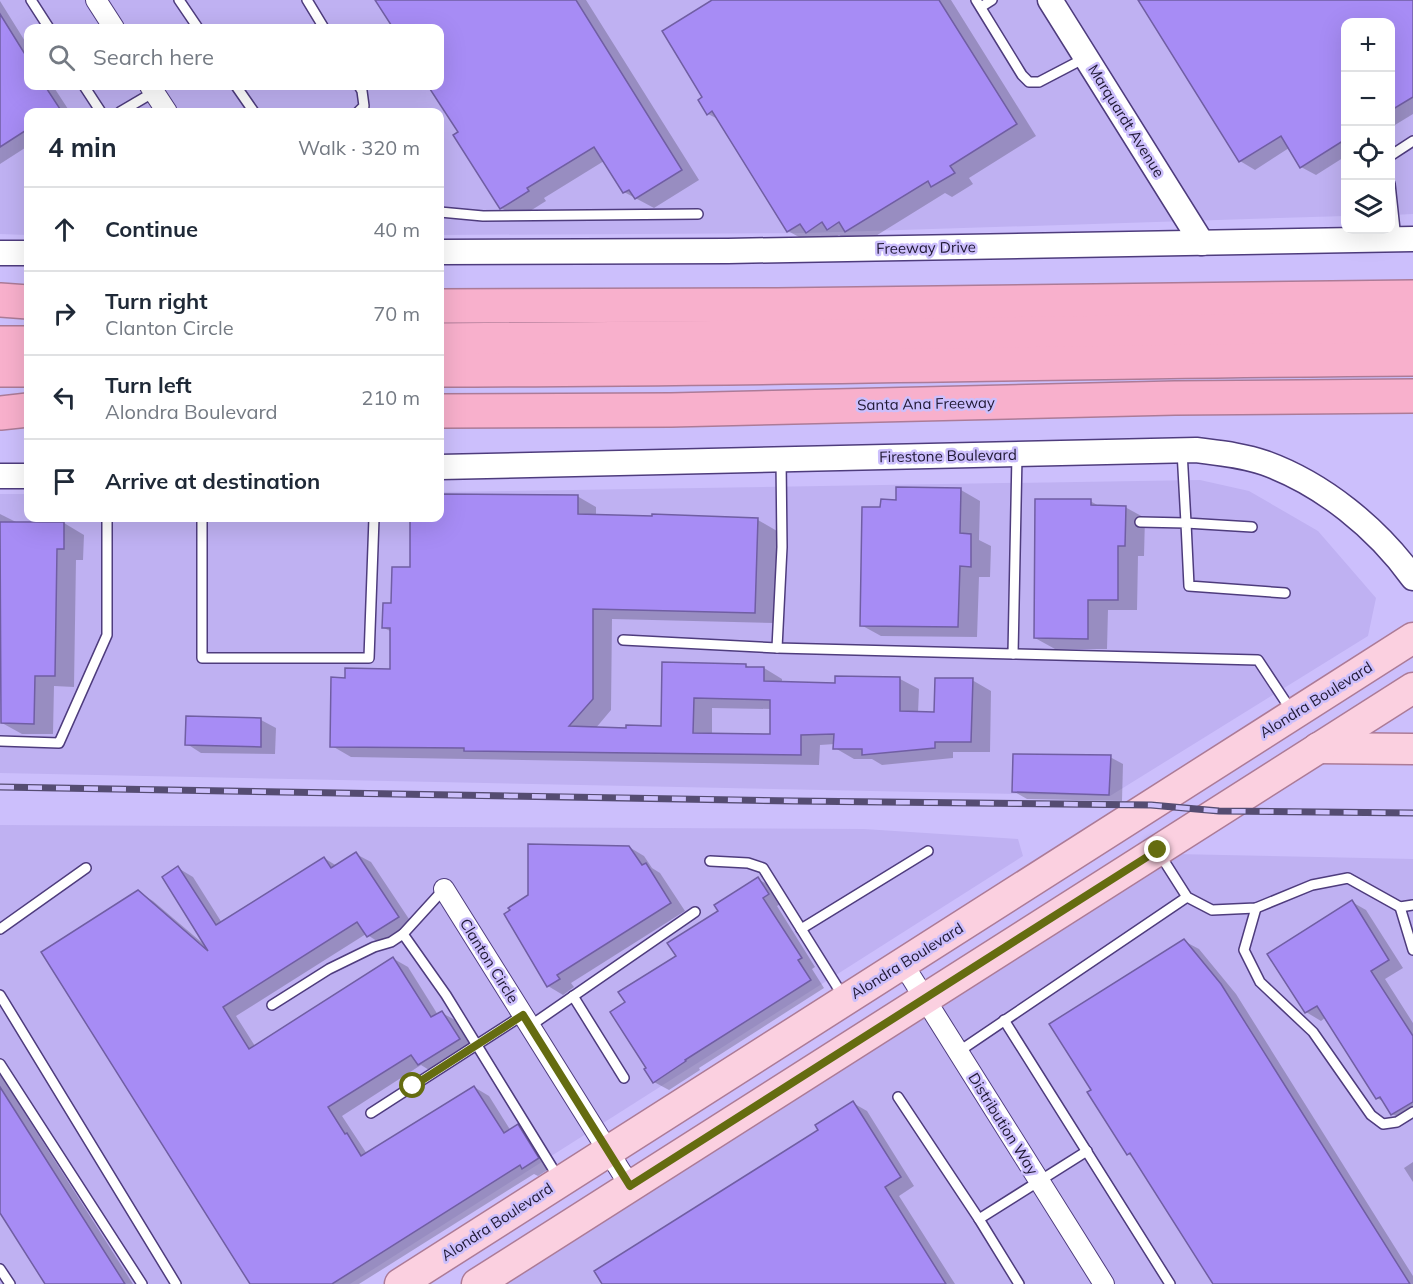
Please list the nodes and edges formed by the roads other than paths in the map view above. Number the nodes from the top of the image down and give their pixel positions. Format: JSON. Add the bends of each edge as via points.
{"nodes":[{"id":1,"x":31,"y":0,"type":"edge"},
{"id":2,"x":96,"y":0,"type":"edge"},
{"id":3,"x":179,"y":0,"type":"edge"},
{"id":4,"x":307,"y":0,"type":"edge"},
{"id":5,"x":992,"y":0,"type":"edge"},
{"id":6,"x":1050,"y":0,"type":"edge"},
{"id":7,"x":979,"y":4,"type":"edge"},
{"id":8,"x":46,"y":24,"type":"edge"},
{"id":9,"x":111,"y":24,"type":"edge"},
{"id":10,"x":195,"y":24,"type":"edge"},
{"id":11,"x":322,"y":24,"type":"edge"},
{"id":12,"x":1086,"y":57,"type":"junction"},
{"id":13,"x":87,"y":90,"type":"edge"},
{"id":14,"x":151,"y":90,"type":"edge"},
{"id":15,"x":153,"y":90,"type":"edge"},
{"id":16,"x":239,"y":90,"type":"edge"},
{"id":17,"x":361,"y":90,"type":"edge"},
{"id":18,"x":98,"y":108,"type":"edge"},
{"id":19,"x":126,"y":108,"type":"edge"},
{"id":20,"x":164,"y":108,"type":"edge"},
{"id":21,"x":251,"y":108,"type":"edge"},
{"id":22,"x":362,"y":108,"type":"edge"},
{"id":23,"x":1413,"y":141,"type":"edge"},
{"id":24,"x":1395,"y":153,"type":"edge"},
{"id":25,"x":1395,"y":204,"type":"edge"},
{"id":26,"x":444,"y":212,"type":"edge"},
{"id":27,"x":699,"y":214,"type":"dead end"},
{"id":28,"x":1404,"y":239,"type":"edge"},
{"id":29,"x":1202,"y":243,"type":"junction"},
{"id":30,"x":444,"y":252,"type":"edge"},
{"id":31,"x":0,"y":253,"type":"edge"},
{"id":32,"x":24,"y":253,"type":"edge"},
{"id":33,"x":1413,"y":297,"type":"edge"},
{"id":34,"x":0,"y":300,"type":"edge"},
{"id":35,"x":24,"y":302,"type":"edge"},
{"id":36,"x":444,"y":306,"type":"edge"},
{"id":37,"x":24,"y":308,"type":"edge"},
{"id":38,"x":0,"y":309,"type":"edge"},
{"id":39,"x":1413,"y":328,"type":"edge"},
{"id":40,"x":444,"y":340,"type":"edge"},
{"id":41,"x":24,"y":342,"type":"edge"},
{"id":42,"x":0,"y":343,"type":"edge"},
{"id":43,"x":1413,"y":359,"type":"edge"},
{"id":44,"x":0,"y":370,"type":"edge"},
{"id":45,"x":24,"y":370,"type":"edge"},
{"id":46,"x":444,"y":370,"type":"edge"},
{"id":47,"x":1413,"y":396,"type":"edge"},
{"id":48,"x":24,"y":410,"type":"edge"},
{"id":49,"x":0,"y":411,"type":"edge"},
{"id":50,"x":444,"y":411,"type":"edge"},
{"id":51,"x":1182,"y":451,"type":"junction"},
{"id":52,"x":1017,"y":454,"type":"junction"},
{"id":53,"x":781,"y":459,"type":"junction"},
{"id":54,"x":444,"y":467,"type":"edge"},
{"id":55,"x":0,"y":476,"type":"edge"},
{"id":56,"x":24,"y":476,"type":"edge"},
{"id":57,"x":107,"y":522,"type":"edge"},
{"id":58,"x":202,"y":522,"type":"edge"},
{"id":59,"x":374,"y":522,"type":"edge"},
{"id":60,"x":1140,"y":522,"type":"dead end"},
{"id":61,"x":1186,"y":523,"type":"junction"},
{"id":62,"x":1252,"y":527,"type":"dead end"},
{"id":63,"x":1413,"y":578,"type":"edge"},
{"id":64,"x":1285,"y":593,"type":"dead end"},
{"id":65,"x":1413,"y":638,"type":"edge"},
{"id":66,"x":624,"y":640,"type":"dead end"},
{"id":67,"x":777,"y":648,"type":"junction"},
{"id":68,"x":1013,"y":654,"type":"junction"},
{"id":69,"x":1413,"y":688,"type":"edge"},
{"id":70,"x":1294,"y":714,"type":"junction"},
{"id":71,"x":0,"y":741,"type":"edge"},
{"id":72,"x":1318,"y":748,"type":"junction"},
{"id":73,"x":1413,"y":749,"type":"edge"},
{"id":74,"x":1158,"y":850,"type":"junction"},
{"id":75,"x":928,"y":851,"type":"dead end"},
{"id":76,"x":710,"y":861,"type":"dead end"},
{"id":77,"x":86,"y":868,"type":"dead end"},
{"id":78,"x":444,"y":889,"type":"joint"},
{"id":79,"x":1187,"y":897,"type":"junction"},
{"id":80,"x":1413,"y":905,"type":"edge"},
{"id":81,"x":1400,"y":907,"type":"junction"},
{"id":82,"x":1256,"y":908,"type":"junction"},
{"id":83,"x":695,"y":912,"type":"dead end"},
{"id":84,"x":0,"y":929,"type":"edge"},
{"id":85,"x":801,"y":929,"type":"junction"},
{"id":86,"x":403,"y":934,"type":"junction"},
{"id":87,"x":1413,"y":950,"type":"edge"},
{"id":88,"x":903,"y":963,"type":"junction"},
{"id":89,"x":0,"y":995,"type":"edge"},
{"id":90,"x":573,"y":996,"type":"junction"},
{"id":91,"x":925,"y":999,"type":"junction"},
{"id":92,"x":846,"y":1000,"type":"junction"},
{"id":93,"x":272,"y":1005,"type":"dead end"},
{"id":94,"x":526,"y":1020,"type":"junction"},
{"id":95,"x":1004,"y":1020,"type":"junction"},
{"id":96,"x":476,"y":1045,"type":"junction"},
{"id":97,"x":958,"y":1052,"type":"junction"},
{"id":98,"x":0,"y":1064,"type":"edge"},
{"id":99,"x":624,"y":1078,"type":"dead end"},
{"id":100,"x":898,"y":1097,"type":"dead end"},
{"id":101,"x":1413,"y":1112,"type":"edge"},
{"id":102,"x":371,"y":1113,"type":"dead end"},
{"id":103,"x":1087,"y":1151,"type":"junction"},
{"id":104,"x":608,"y":1152,"type":"junction"},
{"id":105,"x":1039,"y":1181,"type":"junction"},
{"id":106,"x":561,"y":1182,"type":"junction"},
{"id":107,"x":630,"y":1186,"type":"junction"},
{"id":108,"x":979,"y":1219,"type":"junction"},
{"id":109,"x":0,"y":1269,"type":"edge"},
{"id":110,"x":10,"y":1284,"type":"edge"},
{"id":111,"x":142,"y":1284,"type":"edge"},
{"id":112,"x":176,"y":1284,"type":"edge"},
{"id":113,"x":400,"y":1284,"type":"edge"},
{"id":114,"x":477,"y":1284,"type":"edge"},
{"id":115,"x":1019,"y":1284,"type":"edge"},
{"id":116,"x":1104,"y":1284,"type":"edge"},
{"id":117,"x":1170,"y":1284,"type":"edge"}],
"edges":[{"from":1,"to":8,"type":"lane"},
{"from":2,"to":9,"type":"street"},
{"from":3,"to":10,"type":"lane"},
{"from":4,"to":11,"type":"lane"},
{"from":5,"to":7,"type":"lane"},
{"from":6,"to":12,"type":"street","name":"Marquardt Avenue"},
{"from":7,"to":12,"type":"lane","via":[[1029,82],[1039,82]]},
{"from":12,"to":29,"type":"street","name":"Marquardt Avenue"},
{"from":13,"to":18,"type":"lane"},
{"from":14,"to":19,"type":"lane"},
{"from":15,"to":20,"type":"street"},
{"from":16,"to":21,"type":"lane"},
{"from":17,"to":22,"type":"lane"},
{"from":23,"to":24,"type":"lane"},
{"from":25,"to":28,"type":"lane"},
{"from":26,"to":27,"type":"lane","via":[[483,216]]},
{"from":28,"to":29,"type":"street","name":"Freeway Drive"},
{"from":29,"to":30,"type":"street","name":"Freeway Drive"},
{"from":31,"to":32,"type":"street"},
{"from":33,"to":36,"type":"highway"},
{"from":34,"to":35,"type":"highway"},
{"from":37,"to":38,"type":"highway"},
{"from":39,"to":40,"type":"highway"},
{"from":41,"to":42,"type":"highway"},
{"from":43,"to":46,"type":"highway"},
{"from":44,"to":45,"type":"highway"},
{"from":47,"to":50,"type":"highway","name":"Santa Ana Freeway"},
{"from":48,"to":49,"type":"highway"},
{"from":51,"to":52,"type":"street","name":"Firestone Boulevard"},
{"from":51,"to":61,"type":"lane"},
{"from":51,"to":63,"type":"street","name":"Firestone Boulevard","via":[[1230,454],[1294,476],[1360,520]]},
{"from":52,"to":53,"type":"street","name":"Firestone Boulevard"},
{"from":52,"to":68,"type":"lane"},
{"from":53,"to":54,"type":"street","name":"Firestone Boulevard"},
{"from":53,"to":67,"type":"lane"},
{"from":55,"to":56,"type":"street"},
{"from":57,"to":71,"type":"lane","via":[[106,635],[59,743]]},
{"from":58,"to":59,"type":"lane","via":[[202,658],[369,658]]},
{"from":60,"to":61,"type":"lane"},
{"from":61,"to":62,"type":"lane"},
{"from":61,"to":64,"type":"lane","via":[[1189,586]]},
{"from":65,"to":70,"type":"main road","name":"Alondra Boulevard"},
{"from":66,"to":67,"type":"lane"},
{"from":67,"to":68,"type":"lane"},
{"from":68,"to":70,"type":"lane","via":[[1258,660]]},
{"from":69,"to":72,"type":"main road"},
{"from":70,"to":88,"type":"main road","name":"Alondra Boulevard"},
{"from":72,"to":73,"type":"main road"},
{"from":72,"to":74,"type":"main road"},
{"from":74,"to":79,"type":"lane"},
{"from":74,"to":91,"type":"main road"},
{"from":75,"to":85,"type":"lane"},
{"from":76,"to":85,"type":"lane","via":[[748,862],[763,868]]},
{"from":77,"to":84,"type":"lane"},
{"from":78,"to":86,"type":"lane"},
{"from":78,"to":94,"type":"street","name":"Clanton Circle"},
{"from":79,"to":82,"type":"lane","via":[[1212,910]]},
{"from":79,"to":95,"type":"lane"},
{"from":80,"to":81,"type":"lane"},
{"from":81,"to":82,"type":"lane","via":[[1348,878],[1312,885]]},
{"from":81,"to":87,"type":"lane"},
{"from":82,"to":101,"type":"lane","via":[[1244,950],[1260,982],[1313,1032],[1371,1114],[1383,1124],[1397,1122]]},
{"from":83,"to":90,"type":"lane"},
{"from":85,"to":92,"type":"lane"},
{"from":86,"to":93,"type":"lane","via":[[329,969]]},
{"from":86,"to":96,"type":"lane"},
{"from":88,"to":91,"type":"street","name":"Distribution Way"},
{"from":88,"to":92,"type":"main road","name":"Alondra Boulevard"},
{"from":89,"to":112,"type":"lane"},
{"from":90,"to":94,"type":"lane"},
{"from":90,"to":99,"type":"lane"},
{"from":91,"to":97,"type":"street","name":"Distribution Way"},
{"from":91,"to":107,"type":"main road"},
{"from":92,"to":104,"type":"main road","name":"Alondra Boulevard"},
{"from":94,"to":96,"type":"lane"},
{"from":94,"to":104,"type":"street","name":"Clanton Circle"},
{"from":95,"to":97,"type":"lane"},
{"from":95,"to":103,"type":"lane"},
{"from":96,"to":102,"type":"lane"},
{"from":96,"to":106,"type":"lane"},
{"from":97,"to":105,"type":"street","name":"Distribution Way"},
{"from":98,"to":111,"type":"lane"},
{"from":100,"to":108,"type":"lane"},
{"from":103,"to":105,"type":"lane"},
{"from":103,"to":117,"type":"lane"},
{"from":104,"to":106,"type":"main road","name":"Alondra Boulevard"},
{"from":104,"to":107,"type":"street","name":"Clanton Circle"},
{"from":105,"to":108,"type":"lane"},
{"from":105,"to":116,"type":"street","name":"Distribution Way"},
{"from":106,"to":113,"type":"main road","name":"Alondra Boulevard"},
{"from":107,"to":114,"type":"main road"},
{"from":108,"to":115,"type":"lane"},
{"from":109,"to":110,"type":"lane"}]}
